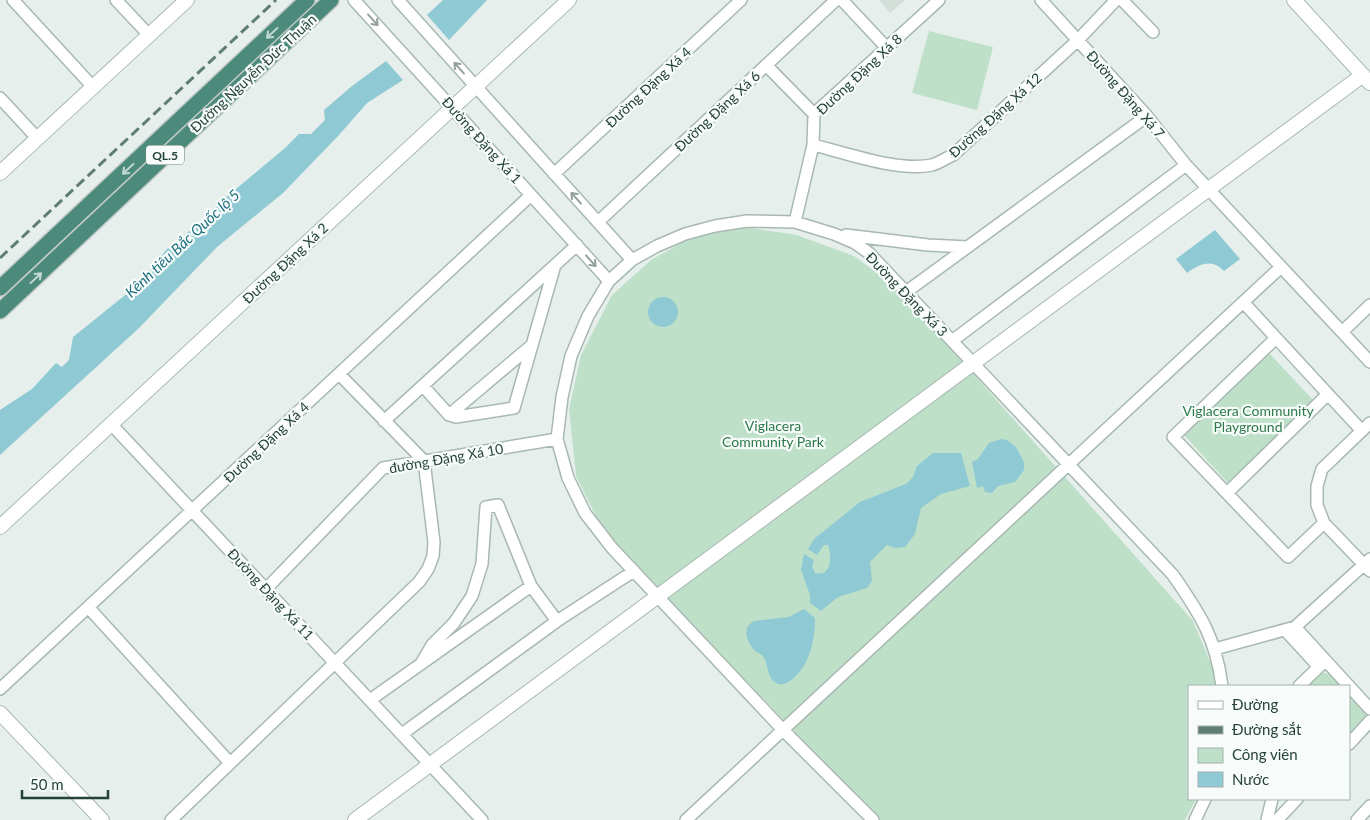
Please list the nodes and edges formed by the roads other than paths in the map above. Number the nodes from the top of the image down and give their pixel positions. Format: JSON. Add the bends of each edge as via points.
{"nodes":[{"id":1,"x":13,"y":0,"type":"edge"},
{"id":2,"x":116,"y":0,"type":"edge"},
{"id":3,"x":187,"y":0,"type":"edge"},
{"id":4,"x":307,"y":0,"type":"edge"},
{"id":5,"x":331,"y":0,"type":"edge"},
{"id":6,"x":354,"y":0,"type":"edge"},
{"id":7,"x":398,"y":0,"type":"edge"},
{"id":8,"x":569,"y":0,"type":"edge"},
{"id":9,"x":741,"y":0,"type":"edge"},
{"id":10,"x":836,"y":0,"type":"edge"},
{"id":11,"x":842,"y":0,"type":"edge"},
{"id":12,"x":938,"y":0,"type":"edge"},
{"id":13,"x":1041,"y":0,"type":"edge"},
{"id":14,"x":1116,"y":0,"type":"edge"},
{"id":15,"x":1122,"y":0,"type":"edge"},
{"id":16,"x":1294,"y":0,"type":"edge"},
{"id":17,"x":1153,"y":32,"type":"dead end"},
{"id":18,"x":148,"y":36,"type":"junction"},
{"id":19,"x":1078,"y":40,"type":"junction"},
{"id":20,"x":886,"y":47,"type":"junction"},
{"id":21,"x":766,"y":65,"type":"junction"},
{"id":22,"x":1367,"y":79,"type":"edge"},
{"id":23,"x":93,"y":87,"type":"junction"},
{"id":24,"x":476,"y":87,"type":"junction"},
{"id":25,"x":0,"y":98,"type":"edge"},
{"id":26,"x":452,"y":108,"type":"junction"},
{"id":27,"x":814,"y":114,"type":"junction"},
{"id":28,"x":1147,"y":116,"type":"junction"},
{"id":29,"x":38,"y":138,"type":"junction"},
{"id":30,"x":813,"y":145,"type":"junction"},
{"id":31,"x":1186,"y":166,"type":"junction"},
{"id":32,"x":0,"y":173,"type":"edge"},
{"id":33,"x":554,"y":174,"type":"junction"},
{"id":34,"x":1209,"y":190,"type":"junction"},
{"id":35,"x":532,"y":195,"type":"junction"},
{"id":36,"x":598,"y":222,"type":"junction"},
{"id":37,"x":795,"y":222,"type":"junction"},
{"id":38,"x":834,"y":234,"type":"junction"},
{"id":39,"x":577,"y":245,"type":"junction"},
{"id":40,"x":968,"y":247,"type":"junction"},
{"id":41,"x":632,"y":260,"type":"junction"},
{"id":42,"x":555,"y":265,"type":"junction"},
{"id":43,"x":1281,"y":267,"type":"junction"},
{"id":44,"x":609,"y":281,"type":"junction"},
{"id":45,"x":0,"y":288,"type":"edge"},
{"id":46,"x":906,"y":292,"type":"junction"},
{"id":47,"x":1244,"y":302,"type":"junction"},
{"id":48,"x":1370,"y":305,"type":"edge"},
{"id":49,"x":0,"y":311,"type":"edge"},
{"id":50,"x":1342,"y":332,"type":"junction"},
{"id":51,"x":1276,"y":338,"type":"junction"},
{"id":52,"x":952,"y":340,"type":"junction"},
{"id":53,"x":532,"y":345,"type":"junction"},
{"id":54,"x":1370,"y":362,"type":"edge"},
{"id":55,"x":973,"y":364,"type":"junction"},
{"id":56,"x":339,"y":374,"type":"junction"},
{"id":57,"x":423,"y":386,"type":"junction"},
{"id":58,"x":1328,"y":394,"type":"junction"},
{"id":59,"x":449,"y":415,"type":"junction"},
{"id":60,"x":384,"y":420,"type":"junction"},
{"id":61,"x":111,"y":424,"type":"junction"},
{"id":62,"x":1366,"y":427,"type":"edge"},
{"id":63,"x":557,"y":439,"type":"junction"},
{"id":64,"x":424,"y":462,"type":"junction"},
{"id":65,"x":1068,"y":465,"type":"junction"},
{"id":66,"x":1227,"y":493,"type":"junction"},
{"id":67,"x":192,"y":510,"type":"junction"},
{"id":68,"x":1324,"y":523,"type":"junction"},
{"id":69,"x":0,"y":527,"type":"edge"},
{"id":70,"x":1368,"y":565,"type":"edge"},
{"id":71,"x":634,"y":571,"type":"junction"},
{"id":72,"x":531,"y":586,"type":"junction"},
{"id":73,"x":266,"y":589,"type":"junction"},
{"id":74,"x":657,"y":596,"type":"junction"},
{"id":75,"x":88,"y":607,"type":"junction"},
{"id":76,"x":557,"y":621,"type":"junction"},
{"id":77,"x":1290,"y":629,"type":"junction"},
{"id":78,"x":1215,"y":649,"type":"junction"},
{"id":79,"x":422,"y":662,"type":"junction"},
{"id":80,"x":335,"y":663,"type":"junction"},
{"id":81,"x":1322,"y":664,"type":"junction"},
{"id":82,"x":1222,"y":685,"type":"edge"},
{"id":83,"x":1300,"y":685,"type":"edge"},
{"id":84,"x":1344,"y":685,"type":"edge"},
{"id":85,"x":0,"y":689,"type":"edge"},
{"id":86,"x":1350,"y":690,"type":"edge"},
{"id":87,"x":370,"y":700,"type":"junction"},
{"id":88,"x":1370,"y":709,"type":"edge"},
{"id":89,"x":0,"y":713,"type":"edge"},
{"id":90,"x":1370,"y":722,"type":"edge"},
{"id":91,"x":782,"y":730,"type":"junction"},
{"id":92,"x":402,"y":734,"type":"junction"},
{"id":93,"x":1350,"y":743,"type":"edge"},
{"id":94,"x":230,"y":763,"type":"junction"},
{"id":95,"x":430,"y":765,"type":"junction"},
{"id":96,"x":1205,"y":800,"type":"edge"},
{"id":97,"x":1272,"y":800,"type":"edge"},
{"id":98,"x":1296,"y":800,"type":"edge"},
{"id":99,"x":102,"y":820,"type":"edge"},
{"id":100,"x":171,"y":820,"type":"edge"},
{"id":101,"x":355,"y":820,"type":"edge"},
{"id":102,"x":482,"y":820,"type":"edge"},
{"id":103,"x":686,"y":820,"type":"edge"},
{"id":104,"x":873,"y":820,"type":"edge"},
{"id":105,"x":1195,"y":820,"type":"edge"},
{"id":106,"x":1267,"y":820,"type":"edge"},
{"id":107,"x":1278,"y":820,"type":"edge"}],
"edges":[{"from":1,"to":23,"type":"street"},
{"from":2,"to":18,"type":"street"},
{"from":3,"to":18,"type":"street"},
{"from":4,"to":45,"type":"highway","name":"Đường Nguyễn Đức Thuận","number":"QL.5","one_way":true},
{"from":49,"to":5,"type":"highway","name":"Đường Nguyễn Đức Thuận","number":"QL.5","one_way":true},
{"from":6,"to":26,"type":"street","name":"Đường Đặng Xá 1","one_way":true},
{"from":24,"to":7,"type":"street","one_way":true},
{"from":8,"to":24,"type":"street","name":"Đường Đặng Xá 2"},
{"from":9,"to":33,"type":"street","name":"Đường Đặng Xá 4"},
{"from":10,"to":21,"type":"street","name":"Đường Đặng Xá 6"},
{"from":11,"to":20,"type":"street"},
{"from":12,"to":20,"type":"street","name":"Đường Đặng Xá 8"},
{"from":13,"to":19,"type":"street","name":"Đường Đặng Xá 7"},
{"from":14,"to":19,"type":"street","name":"Đường Đặng Xá 12"},
{"from":15,"to":17,"type":"street"},
{"from":16,"to":22,"type":"street"},
{"from":18,"to":23,"type":"street"},
{"from":19,"to":28,"type":"street","name":"Đường Đặng Xá 7"},
{"from":19,"to":30,"type":"street","name":"Đường Đặng Xá 12","via":[[953,155],[933,165],[911,167],[886,163]]},
{"from":20,"to":27,"type":"street","name":"Đường Đặng Xá 8"},
{"from":21,"to":27,"type":"street"},
{"from":21,"to":36,"type":"street","name":"Đường Đặng Xá 6"},
{"from":22,"to":34,"type":"street"},
{"from":23,"to":29,"type":"street"},
{"from":24,"to":26,"type":"street","name":"Đường Đặng Xá 2"},
{"from":24,"to":33,"type":"street"},
{"from":25,"to":29,"type":"street"},
{"from":26,"to":35,"type":"street","name":"Đường Đặng Xá 1"},
{"from":26,"to":61,"type":"street","name":"Đường Đặng Xá 2"},
{"from":27,"to":30,"type":"street","name":"Đường Đặng Xá 8"},
{"from":28,"to":31,"type":"street","name":"Đường Đặng Xá 7"},
{"from":28,"to":40,"type":"street"},
{"from":29,"to":32,"type":"street"},
{"from":30,"to":37,"type":"street","name":"Đường Đặng Xá 8"},
{"from":31,"to":34,"type":"street","name":"Đường Đặng Xá 7"},
{"from":31,"to":52,"type":"street"},
{"from":36,"to":33,"type":"street","one_way":true},
{"from":34,"to":43,"type":"street","name":"Đường Đặng Xá 7"},
{"from":34,"to":55,"type":"street"},
{"from":35,"to":39,"type":"street","name":"Đường Đặng Xá 1"},
{"from":35,"to":56,"type":"street","name":"Đường Đặng Xá 4"},
{"from":36,"to":41,"type":"street"},
{"from":37,"to":38,"type":"street","name":"Đường Đặng Xá 3"},
{"from":37,"to":41,"type":"street","name":"Đường Đặng Xá 3","via":[[747,221],[715,226],[685,234]]},
{"from":38,"to":40,"type":"street"},
{"from":38,"to":46,"type":"street","name":"Đường Đặng Xá 3","via":[[869,253]]},
{"from":39,"to":42,"type":"street"},
{"from":39,"to":44,"type":"street","name":"Đường Đặng Xá 1","one_way":true},
{"from":40,"to":46,"type":"street"},
{"from":41,"to":44,"type":"street","name":"Đường Đặng Xá 3"},
{"from":42,"to":53,"type":"street"},
{"from":42,"to":57,"type":"street"},
{"from":43,"to":47,"type":"street"},
{"from":43,"to":50,"type":"street","name":"Đường Đặng Xá 7"},
{"from":44,"to":63,"type":"street","name":"Đường Đặng Xá 3","via":[[588,316],[571,356]]},
{"from":46,"to":52,"type":"street","name":"Đường Đặng Xá 3"},
{"from":47,"to":51,"type":"street"},
{"from":47,"to":65,"type":"street"},
{"from":48,"to":50,"type":"street"},
{"from":50,"to":54,"type":"street","name":"Đường Đặng Xá 7"},
{"from":51,"to":58,"type":"street"},
{"from":51,"to":66,"type":"street","via":[[1173,437]]},
{"from":52,"to":55,"type":"street","name":"Đường Đặng Xá 3"},
{"from":53,"to":59,"type":"street"},
{"from":53,"to":59,"type":"street","via":[[514,408],[456,417]]},
{"from":55,"to":65,"type":"street","name":"Đường Đặng Xá 3"},
{"from":55,"to":74,"type":"street"},
{"from":56,"to":60,"type":"street"},
{"from":56,"to":67,"type":"street","name":"Đường Đặng Xá 4"},
{"from":57,"to":59,"type":"street"},
{"from":57,"to":60,"type":"street"},
{"from":58,"to":62,"type":"street"},
{"from":58,"to":66,"type":"street"},
{"from":60,"to":64,"type":"street"},
{"from":61,"to":67,"type":"street","name":"Đường Đặng Xá 11"},
{"from":61,"to":69,"type":"street","name":"Đường Đặng Xá 2"},
{"from":62,"to":68,"type":"street","via":[[1322,469],[1317,486],[1317,505]]},
{"from":63,"to":64,"type":"street","name":"đường Đặng Xá 10"},
{"from":63,"to":71,"type":"street","name":"Đường Đặng Xá 3","via":[[568,478],[585,513]]},
{"from":64,"to":73,"type":"street","name":"đường Đặng Xá 10","via":[[383,468]]},
{"from":64,"to":80,"type":"street","via":[[434,542],[428,569],[419,582]]},
{"from":65,"to":78,"type":"street","name":"Đường Đặng Xá 3","via":[[1172,575],[1193,603]]},
{"from":65,"to":91,"type":"street"},
{"from":66,"to":68,"type":"street","via":[[1288,557]]},
{"from":67,"to":73,"type":"street","name":"Đường Đặng Xá 11"},
{"from":67,"to":75,"type":"street","name":"Đường Đặng Xá 4"},
{"from":68,"to":70,"type":"street"},
{"from":70,"to":77,"type":"street"},
{"from":71,"to":74,"type":"street","name":"Đường Đặng Xá 3"},
{"from":71,"to":76,"type":"street"},
{"from":72,"to":76,"type":"street"},
{"from":72,"to":79,"type":"street"},
{"from":72,"to":79,"type":"street","via":[[498,505],[486,507],[482,564],[472,596]]},
{"from":73,"to":80,"type":"street","name":"Đường Đặng Xá 11"},
{"from":74,"to":91,"type":"street","name":"Đường Đặng Xá 3"},
{"from":74,"to":95,"type":"street"},
{"from":75,"to":85,"type":"street","name":"Đường Đặng Xá 4"},
{"from":75,"to":94,"type":"street"},
{"from":76,"to":92,"type":"street"},
{"from":77,"to":78,"type":"street"},
{"from":77,"to":81,"type":"street"},
{"from":78,"to":82,"type":"street","name":"Đường Đặng Xá 3"},
{"from":79,"to":87,"type":"street"},
{"from":80,"to":87,"type":"street","name":"Đường Đặng Xá 11"},
{"from":80,"to":94,"type":"street"},
{"from":81,"to":83,"type":"street"},
{"from":81,"to":84,"type":"street"},
{"from":86,"to":88,"type":"street"},
{"from":87,"to":92,"type":"street","name":"Đường Đặng Xá 11"},
{"from":89,"to":99,"type":"street"},
{"from":90,"to":93,"type":"street"},
{"from":91,"to":103,"type":"street"},
{"from":91,"to":104,"type":"street","name":"Đường Đặng Xá 3"},
{"from":92,"to":95,"type":"street","name":"Đường Đặng Xá 11"},
{"from":94,"to":100,"type":"street"},
{"from":95,"to":101,"type":"street"},
{"from":95,"to":102,"type":"street","name":"Đường Đặng Xá 11"},
{"from":96,"to":105,"type":"street"},
{"from":97,"to":106,"type":"street"},
{"from":98,"to":107,"type":"street"}]}
